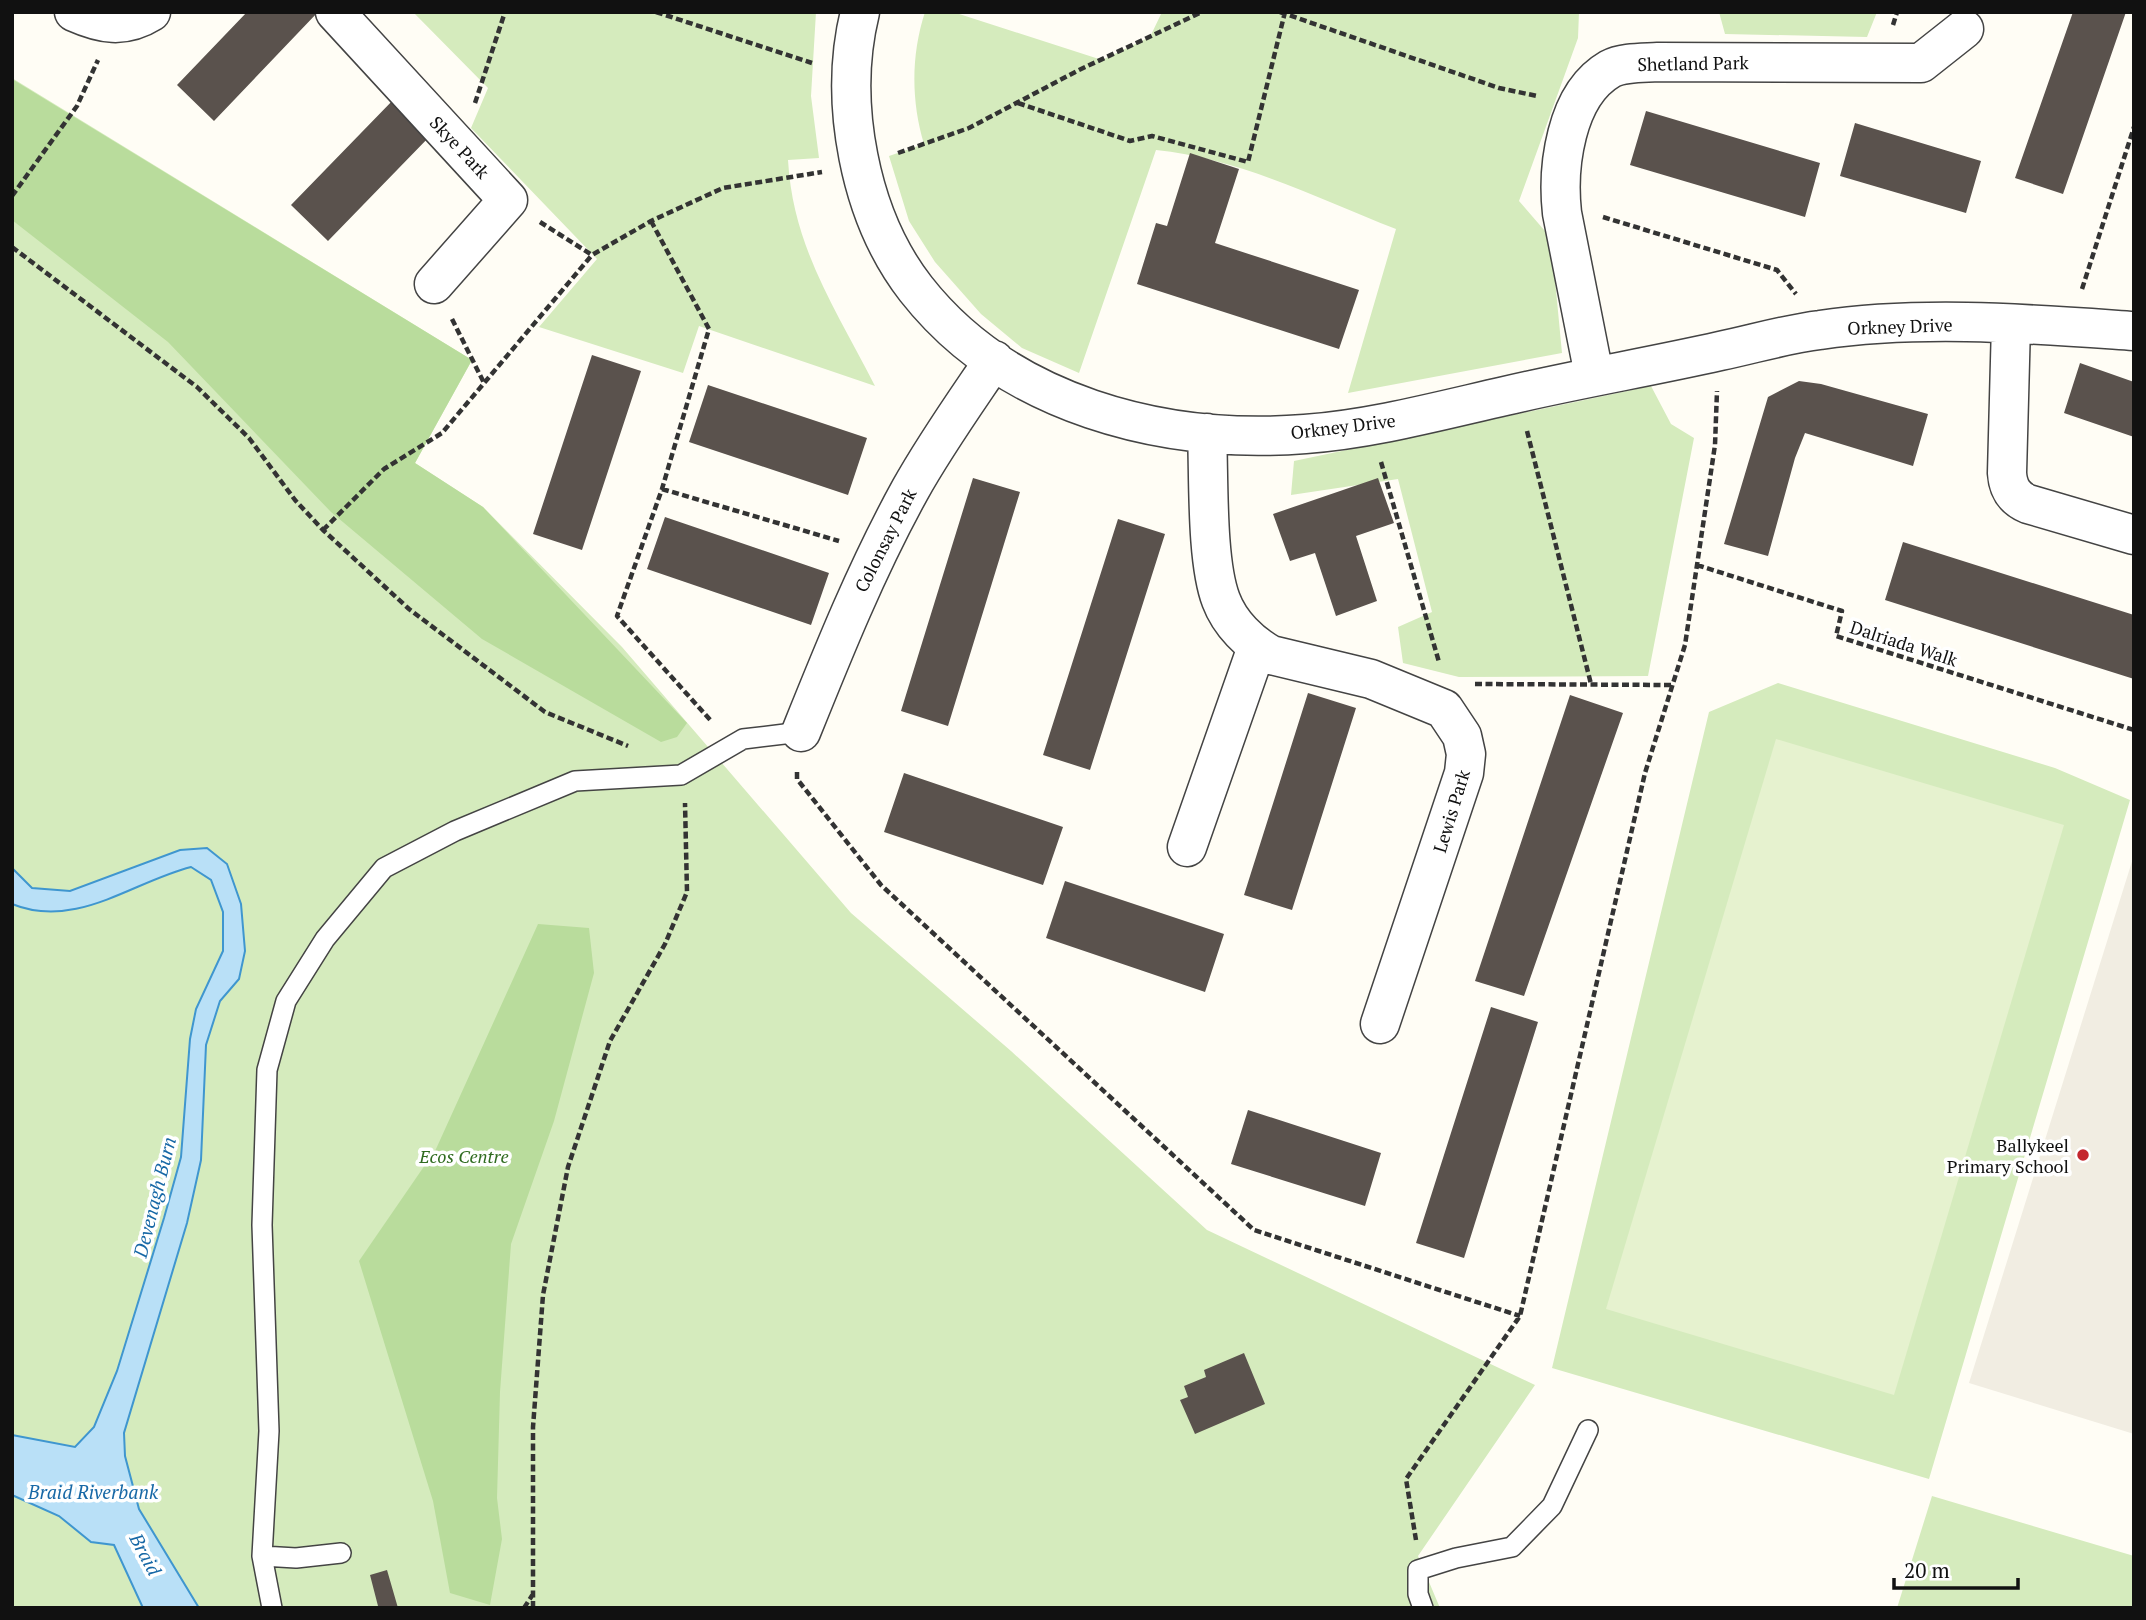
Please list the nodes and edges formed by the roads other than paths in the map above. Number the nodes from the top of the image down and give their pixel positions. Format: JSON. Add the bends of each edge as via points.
{"nodes":[{"id":1,"x":74,"y":12,"type":"edge"},
{"id":2,"x":151,"y":12,"type":"edge"},
{"id":3,"x":335,"y":12,"type":"edge"},
{"id":4,"x":860,"y":12,"type":"edge"},
{"id":5,"x":1964,"y":29,"type":"dead end"},
{"id":6,"x":434,"y":284,"type":"road end"},
{"id":7,"x":2011,"y":324,"type":"junction"},
{"id":8,"x":2134,"y":331,"type":"edge"},
{"id":9,"x":994,"y":360,"type":"junction"},
{"id":10,"x":1594,"y":375,"type":"junction"},
{"id":11,"x":1207,"y":433,"type":"junction"},
{"id":12,"x":2134,"y":535,"type":"edge"},
{"id":13,"x":1257,"y":647,"type":"junction"},
{"id":14,"x":801,"y":732,"type":"joint"},
{"id":15,"x":1187,"y":847,"type":"dead end"},
{"id":16,"x":1380,"y":1024,"type":"dead end"},
{"id":17,"x":1588,"y":1430,"type":"dead end"},
{"id":18,"x":341,"y":1553,"type":"dead end"},
{"id":19,"x":262,"y":1556,"type":"junction"},
{"id":20,"x":272,"y":1608,"type":"edge"},
{"id":21,"x":1423,"y":1608,"type":"edge"}],
"edges":[{"from":1,"to":2,"type":"street","via":[[115,24]]},
{"from":3,"to":6,"type":"street","name":"Skye Park","via":[[508,200]]},
{"from":4,"to":9,"type":"street","name":"Orkney Drive","via":[[853,76],[855,124],[878,222],[909,281],[933,310]]},
{"from":5,"to":10,"type":"street","name":"Shetland Park","via":[[1921,63],[1658,62],[1620,66],[1599,77],[1578,106],[1560,163],[1560,200]]},
{"from":7,"to":8,"type":"street","name":"Orkney Drive"},
{"from":7,"to":10,"type":"street","name":"Orkney Drive","via":[[1824,329]]},
{"from":7,"to":12,"type":"street","via":[[2010,488],[2024,502]]},
{"from":9,"to":11,"type":"street","name":"Orkney Drive","via":[[1085,408],[1155,427]]},
{"from":9,"to":14,"type":"street","name":"Colonsay Park","via":[[931,454],[878,552]]},
{"from":10,"to":11,"type":"street","name":"Orkney Drive","via":[[1370,425],[1303,434]]},
{"from":11,"to":13,"type":"street","name":"Lewis Park","via":[[1217,589],[1231,619]]},
{"from":13,"to":15,"type":"street"},
{"from":13,"to":16,"type":"street","name":"Lewis Park","via":[[1289,660],[1440,695],[1466,749],[1466,766]]},
{"from":14,"to":19,"type":"lane","via":[[743,739],[681,775],[575,781],[454,831],[384,868],[325,939],[286,1001],[267,1070],[262,1225],[269,1431]]},
{"from":17,"to":21,"type":"lane","via":[[1552,1506],[1512,1547],[1418,1570]]},
{"from":18,"to":19,"type":"lane"},
{"from":19,"to":20,"type":"lane"}]}
